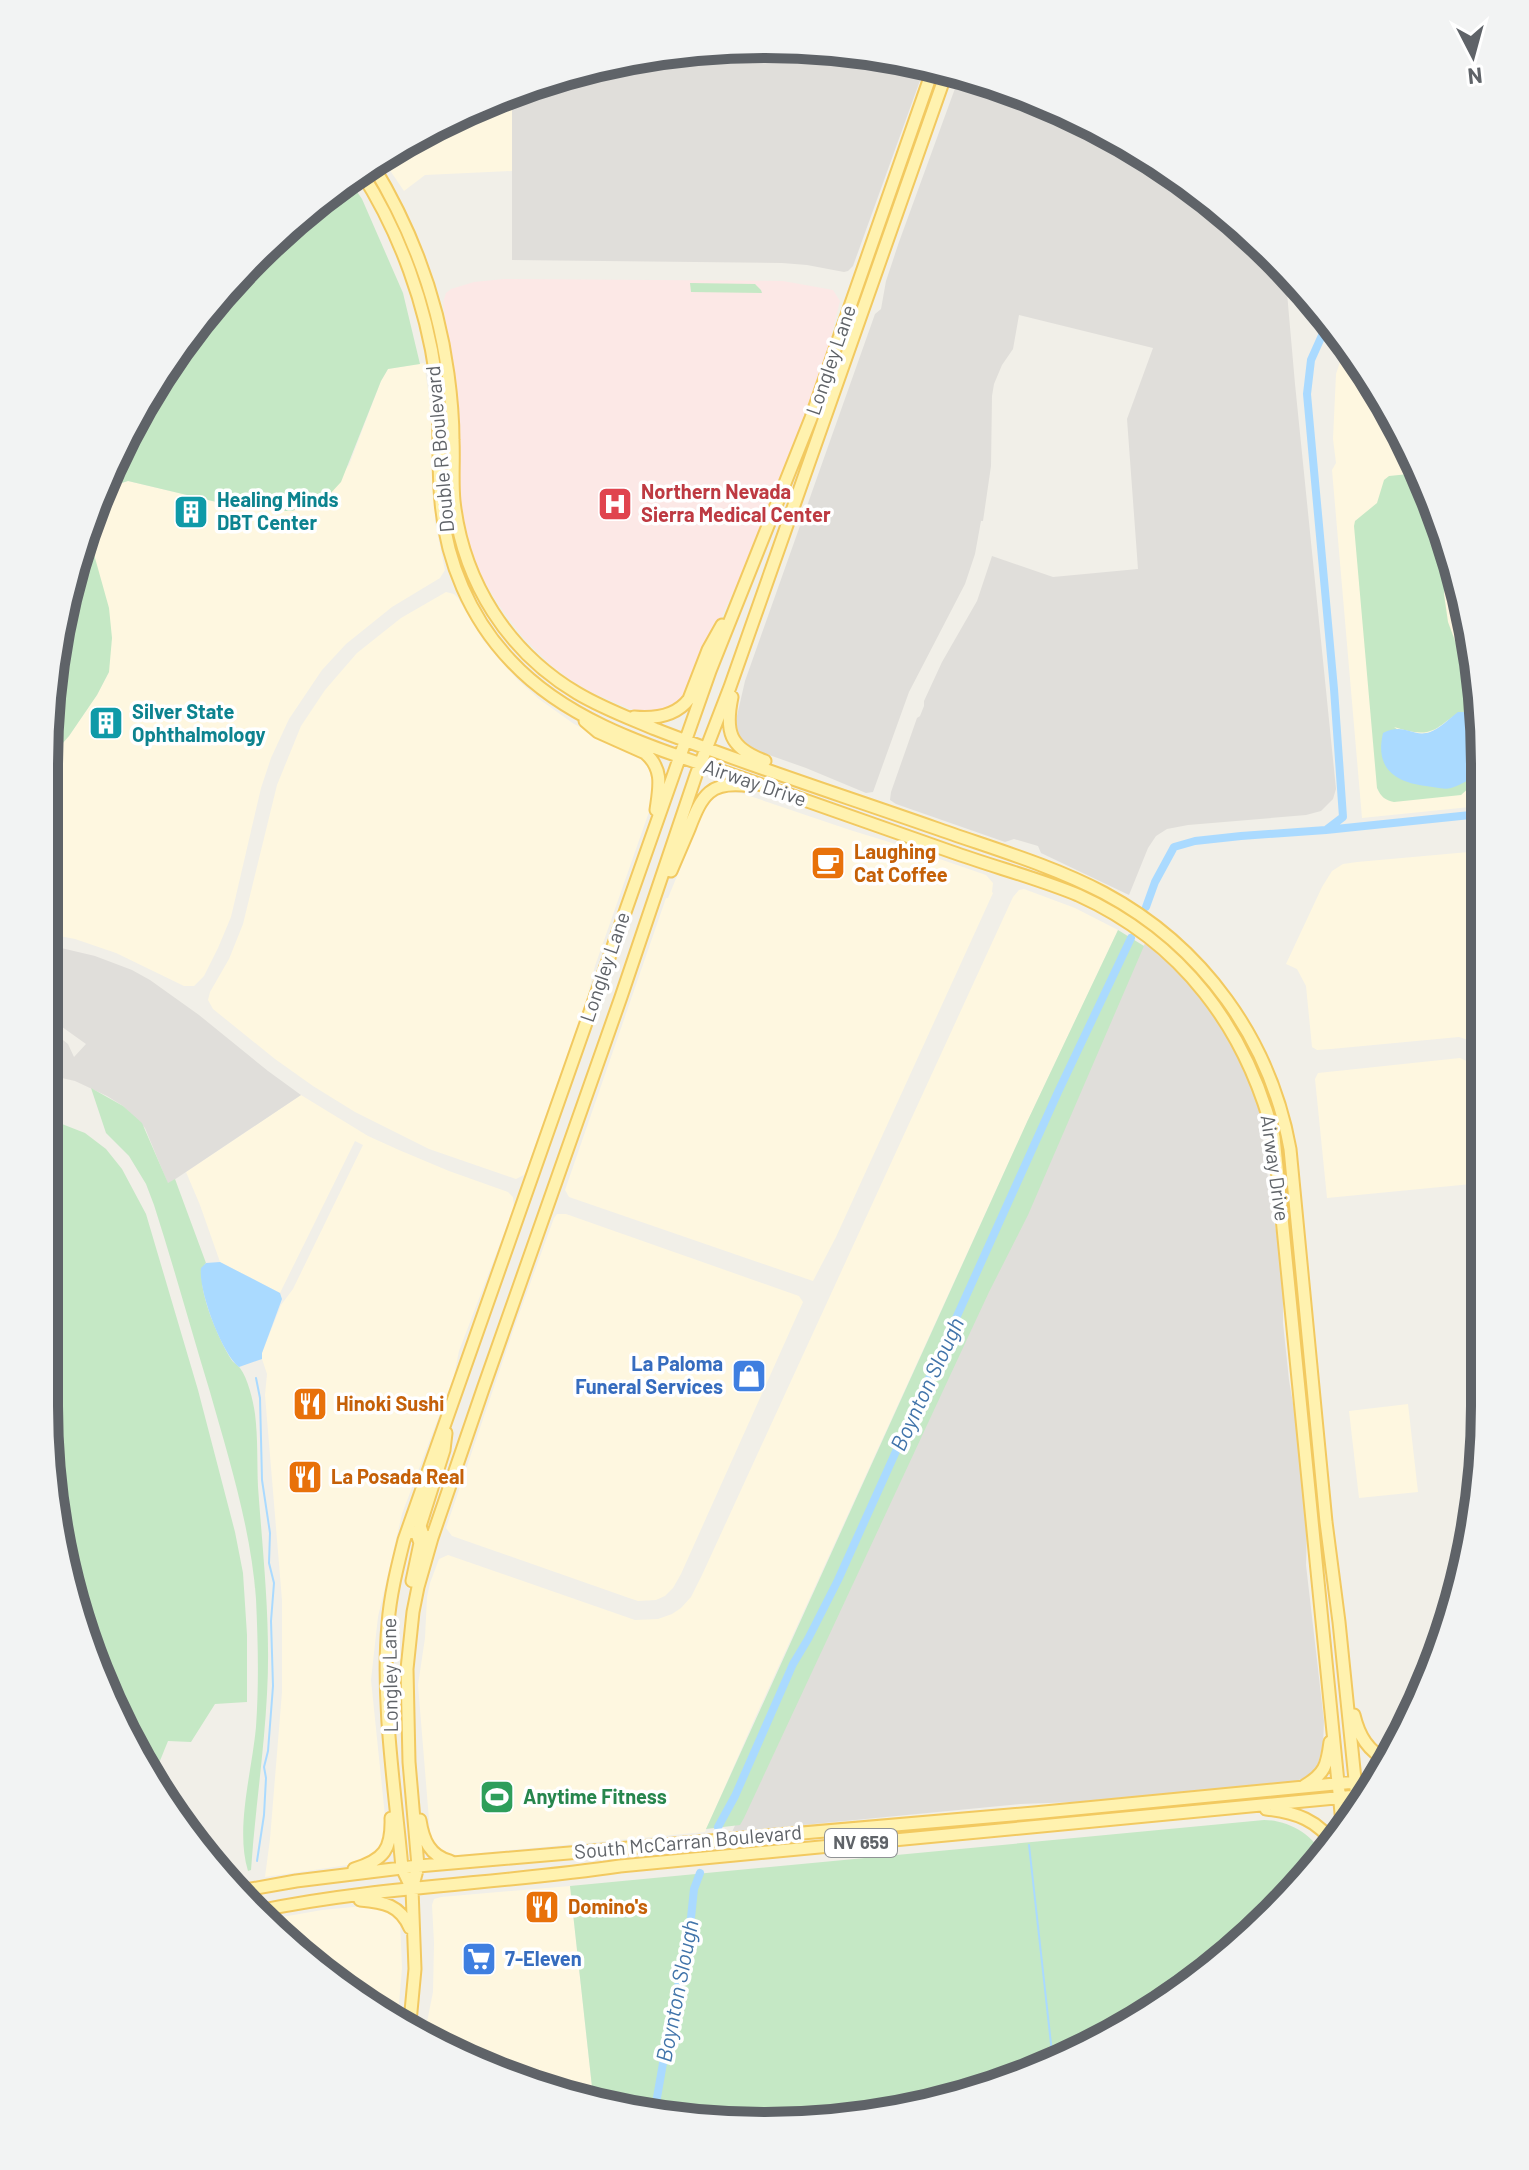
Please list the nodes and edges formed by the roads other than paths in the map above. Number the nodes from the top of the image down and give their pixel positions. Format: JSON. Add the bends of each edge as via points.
{"nodes":[{"id":1,"x":930,"y":78,"type":"edge"},
{"id":2,"x":943,"y":81,"type":"edge"},
{"id":3,"x":377,"y":174,"type":"edge"},
{"id":4,"x":366,"y":181,"type":"edge"},
{"id":5,"x":734,"y":608,"type":"junction"},
{"id":6,"x":739,"y":660,"type":"junction"},
{"id":7,"x":573,"y":710,"type":"junction"},
{"id":8,"x":618,"y":713,"type":"junction"},
{"id":9,"x":696,"y":744,"type":"junction"},
{"id":10,"x":690,"y":760,"type":"junction"},
{"id":11,"x":783,"y":793,"type":"junction"},
{"id":12,"x":841,"y":795,"type":"junction"},
{"id":13,"x":651,"y":836,"type":"junction"},
{"id":14,"x":652,"y":906,"type":"junction"},
{"id":15,"x":1169,"y":953,"type":"junction"},
{"id":16,"x":1230,"y":1003,"type":"junction"},
{"id":17,"x":1283,"y":1224,"type":"junction"},
{"id":18,"x":1305,"y":1313,"type":"junction"},
{"id":19,"x":1301,"y":1405,"type":"junction"},
{"id":20,"x":450,"y":1409,"type":"junction"},
{"id":21,"x":408,"y":1530,"type":"junction"},
{"id":22,"x":432,"y":1538,"type":"junction"},
{"id":23,"x":407,"y":1669,"type":"junction"},
{"id":24,"x":1345,"y":1685,"type":"junction"},
{"id":25,"x":1332,"y":1725,"type":"junction"},
{"id":26,"x":408,"y":1726,"type":"junction"},
{"id":27,"x":391,"y":1742,"type":"junction"},
{"id":28,"x":1378,"y":1755,"type":"edge"},
{"id":29,"x":1362,"y":1781,"type":"edge"},
{"id":30,"x":1355,"y":1782,"type":"junction"},
{"id":31,"x":1339,"y":1784,"type":"junction"},
{"id":32,"x":1302,"y":1787,"type":"junction"},
{"id":33,"x":1358,"y":1788,"type":"edge"},
{"id":34,"x":1353,"y":1796,"type":"edge"},
{"id":35,"x":1340,"y":1797,"type":"junction"},
{"id":36,"x":1245,"y":1807,"type":"junction"},
{"id":37,"x":1341,"y":1813,"type":"edge"},
{"id":38,"x":910,"y":1824,"type":"junction"},
{"id":39,"x":1326,"y":1835,"type":"edge"},
{"id":40,"x":772,"y":1851,"type":"junction"},
{"id":41,"x":463,"y":1862,"type":"junction"},
{"id":42,"x":418,"y":1866,"type":"junction"},
{"id":43,"x":402,"y":1868,"type":"junction"},
{"id":44,"x":333,"y":1876,"type":"junction"},
{"id":45,"x":250,"y":1889,"type":"edge"},
{"id":46,"x":412,"y":1889,"type":"junction"},
{"id":47,"x":327,"y":1898,"type":"junction"},
{"id":48,"x":269,"y":1909,"type":"edge"},
{"id":49,"x":414,"y":1937,"type":"junction"},
{"id":50,"x":410,"y":2017,"type":"edge"}],
"edges":[{"from":1,"to":5,"type":"main road","name":"Longley Lane","via":[[806,429]]},
{"from":2,"to":6,"type":"main road","name":"Longley Lane"},
{"from":3,"to":8,"type":"main road","name":"Double R Boulevard","via":[[407,229],[436,313],[451,395],[454,500],[472,572],[501,625],[530,658],[577,693]]},
{"from":4,"to":7,"type":"main road","name":"Double R Boulevard","via":[[398,241],[427,333],[438,397],[443,519],[463,588],[505,655]]},
{"from":5,"to":8,"type":"main road","via":[[719,628],[684,705],[653,717]]},
{"from":5,"to":9,"type":"main road","name":"Longley Lane"},
{"from":6,"to":9,"type":"main road","name":"Longley Lane"},
{"from":6,"to":12,"type":"main road","via":[[728,715],[735,742],[749,754],[820,780]]},
{"from":7,"to":10,"type":"main road","name":"Double R Boulevard"},
{"from":7,"to":13,"type":"main road","via":[[598,732],[645,753],[656,764],[660,783]]},
{"from":8,"to":9,"type":"main road","name":"Double R Boulevard"},
{"from":9,"to":10,"type":"main road","name":"Longley Lane"},
{"from":9,"to":10,"type":"main road","name":"Longley Lane"},
{"from":9,"to":12,"type":"main road","name":"Airway Drive"},
{"from":10,"to":11,"type":"main road","name":"Airway Drive"},
{"from":10,"to":13,"type":"main road","name":"Longley Lane"},
{"from":10,"to":14,"type":"main road","name":"Longley Lane"},
{"from":11,"to":14,"type":"main road","via":[[732,784],[716,787],[702,798]]},
{"from":11,"to":15,"type":"main road","name":"Airway Drive","via":[[1059,888],[1131,924]]},
{"from":12,"to":16,"type":"main road","name":"Airway Drive","via":[[1101,892],[1172,939]]},
{"from":13,"to":20,"type":"main road","name":"Longley Lane"},
{"from":14,"to":22,"type":"main road","name":"Longley Lane"},
{"from":15,"to":16,"type":"main road","via":[[1189,965],[1219,1000]]},
{"from":15,"to":17,"type":"main road","name":"Airway Drive","via":[[1223,1017],[1255,1075],[1274,1137]]},
{"from":16,"to":18,"type":"main road","name":"Airway Drive","via":[[1259,1053],[1287,1133]]},
{"from":17,"to":18,"type":"main road","via":[[1297,1306]]},
{"from":17,"to":19,"type":"main road","name":"Airway Drive"},
{"from":18,"to":19,"type":"main road","via":[[1300,1322]]},
{"from":18,"to":24,"type":"main road","name":"Airway Drive"},
{"from":19,"to":25,"type":"main road","name":"Airway Drive"},
{"from":20,"to":21,"type":"main road","name":"Longley Lane"},
{"from":20,"to":22,"type":"main road","via":[[444,1450],[420,1526],[423,1535]]},
{"from":21,"to":23,"type":"main road","via":[[420,1543],[406,1612]]},
{"from":21,"to":27,"type":"main road","name":"Longley Lane","via":[[388,1624]]},
{"from":22,"to":23,"type":"main road","name":"Longley Lane","via":[[413,1612]]},
{"from":23,"to":26,"type":"main road","name":"Longley Lane"},
{"from":24,"to":28,"type":"main road","via":[[1363,1740]]},
{"from":24,"to":30,"type":"main road","name":"Airway Drive"},
{"from":25,"to":31,"type":"main road","name":"Airway Drive"},
{"from":25,"to":32,"type":"main road","via":[[1324,1768]]},
{"from":26,"to":41,"type":"main road","via":[[425,1842],[444,1859]]},
{"from":26,"to":42,"type":"main road","name":"Longley Lane"},
{"from":27,"to":43,"type":"main road","name":"Longley Lane"},
{"from":27,"to":44,"type":"main road","via":[[389,1844],[374,1862]]},
{"from":29,"to":30,"type":"main road","name":"South McCarran Boulevard","number":"NV 659"},
{"from":30,"to":31,"type":"main road","name":"South McCarran Boulevard","number":"NV 659"},
{"from":30,"to":33,"type":"main road","name":"Airway Drive"},
{"from":31,"to":32,"type":"main road","name":"South McCarran Boulevard","number":"NV 659"},
{"from":31,"to":35,"type":"main road","name":"Airway Drive"},
{"from":32,"to":38,"type":"main road","name":"South McCarran Boulevard","number":"NV 659"},
{"from":34,"to":35,"type":"main road","name":"South McCarran Boulevard","number":"NV 659"},
{"from":35,"to":36,"type":"main road","name":"South McCarran Boulevard","number":"NV 659"},
{"from":35,"to":37,"type":"main road","name":"Airway Drive"},
{"from":36,"to":39,"type":"main road","via":[[1301,1816]]},
{"from":36,"to":40,"type":"main road","name":"South McCarran Boulevard","number":"NV 659"},
{"from":38,"to":40,"type":"main road","via":[[895,1833],[816,1840]]},
{"from":38,"to":41,"type":"main road","name":"South McCarran Boulevard","number":"NV 659"},
{"from":40,"to":46,"type":"main road","name":"South McCarran Boulevard","number":"NV 659"},
{"from":41,"to":42,"type":"main road","name":"South McCarran Boulevard","number":"NV 659"},
{"from":42,"to":43,"type":"main road","name":"South McCarran Boulevard","number":"NV 659"},
{"from":42,"to":46,"type":"main road","name":"Longley Lane"},
{"from":43,"to":44,"type":"main road","name":"South McCarran Boulevard","number":"NV 659"},
{"from":43,"to":46,"type":"main road","name":"Longley Lane"},
{"from":44,"to":45,"type":"main road","name":"South McCarran Boulevard","number":"NV 659"},
{"from":46,"to":47,"type":"main road","name":"South McCarran Boulevard","number":"NV 659"},
{"from":46,"to":49,"type":"main road","name":"Longley Lane"},
{"from":47,"to":48,"type":"main road","name":"South McCarran Boulevard","number":"NV 659"},
{"from":47,"to":49,"type":"main road","via":[[390,1904],[406,1918]]},
{"from":49,"to":50,"type":"main road","name":"Longley Lane"}]}
